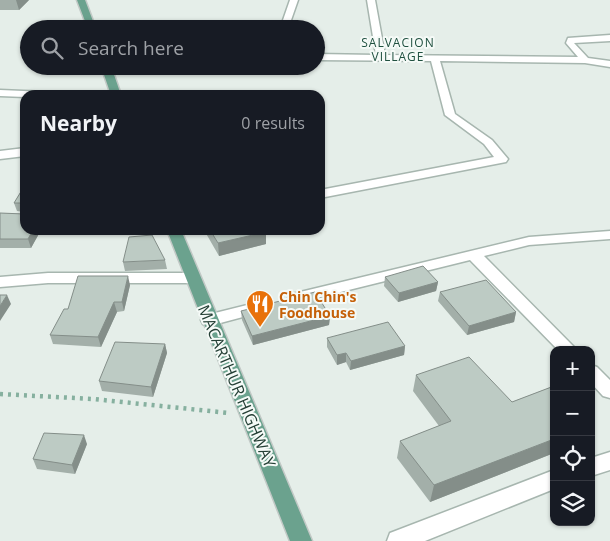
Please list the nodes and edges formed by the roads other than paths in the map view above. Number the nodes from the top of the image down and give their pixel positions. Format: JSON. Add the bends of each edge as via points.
{"nodes":[{"id":1,"x":81,"y":0,"type":"edge"},
{"id":2,"x":294,"y":0,"type":"edge"},
{"id":3,"x":371,"y":0,"type":"edge"},
{"id":4,"x":89,"y":20,"type":"edge"},
{"id":5,"x":287,"y":20,"type":"edge"},
{"id":6,"x":610,"y":38,"type":"edge"},
{"id":7,"x":325,"y":57,"type":"edge"},
{"id":8,"x":381,"y":57,"type":"junction"},
{"id":9,"x":435,"y":58,"type":"junction"},
{"id":10,"x":585,"y":60,"type":"junction"},
{"id":11,"x":610,"y":64,"type":"edge"},
{"id":12,"x":109,"y":75,"type":"edge"},
{"id":13,"x":114,"y":90,"type":"edge"},
{"id":14,"x":0,"y":93,"type":"edge"},
{"id":15,"x":20,"y":94,"type":"edge"},
{"id":16,"x":20,"y":153,"type":"edge"},
{"id":17,"x":0,"y":155,"type":"edge"},
{"id":18,"x":325,"y":193,"type":"edge"},
{"id":19,"x":176,"y":235,"type":"edge"},
{"id":20,"x":610,"y":235,"type":"edge"},
{"id":21,"x":474,"y":254,"type":"junction"},
{"id":22,"x":192,"y":278,"type":"junction"},
{"id":23,"x":0,"y":282,"type":"edge"},
{"id":24,"x":209,"y":320,"type":"junction"},
{"id":25,"x":565,"y":346,"type":"edge"},
{"id":26,"x":595,"y":376,"type":"edge"},
{"id":27,"x":610,"y":391,"type":"edge"},
{"id":28,"x":610,"y":461,"type":"edge"},
{"id":29,"x":595,"y":466,"type":"edge"},
{"id":30,"x":550,"y":481,"type":"edge"},
{"id":31,"x":301,"y":541,"type":"edge"},
{"id":32,"x":398,"y":541,"type":"edge"}],
"edges":[{"from":1,"to":4,"type":"main road"},
{"from":2,"to":5,"type":"street"},
{"from":3,"to":8,"type":"street"},
{"from":6,"to":10,"type":"street","via":[[571,40]]},
{"from":7,"to":8,"type":"street"},
{"from":8,"to":9,"type":"street"},
{"from":9,"to":10,"type":"street"},
{"from":9,"to":18,"type":"street","via":[[450,115],[488,142],[502,158]]},
{"from":10,"to":11,"type":"street"},
{"from":12,"to":13,"type":"main road"},
{"from":14,"to":15,"type":"street"},
{"from":16,"to":17,"type":"street"},
{"from":19,"to":22,"type":"main road","name":"MACARTHUR HIGHWAY"},
{"from":20,"to":21,"type":"street","via":[[529,241]]},
{"from":21,"to":24,"type":"street"},
{"from":21,"to":25,"type":"street"},
{"from":22,"to":23,"type":"street","via":[[48,278]]},
{"from":22,"to":24,"type":"main road","name":"MACARTHUR HIGHWAY"},
{"from":24,"to":31,"type":"main road","name":"MACARTHUR HIGHWAY"},
{"from":26,"to":27,"type":"street"},
{"from":28,"to":29,"type":"street"},
{"from":30,"to":32,"type":"street"}]}
